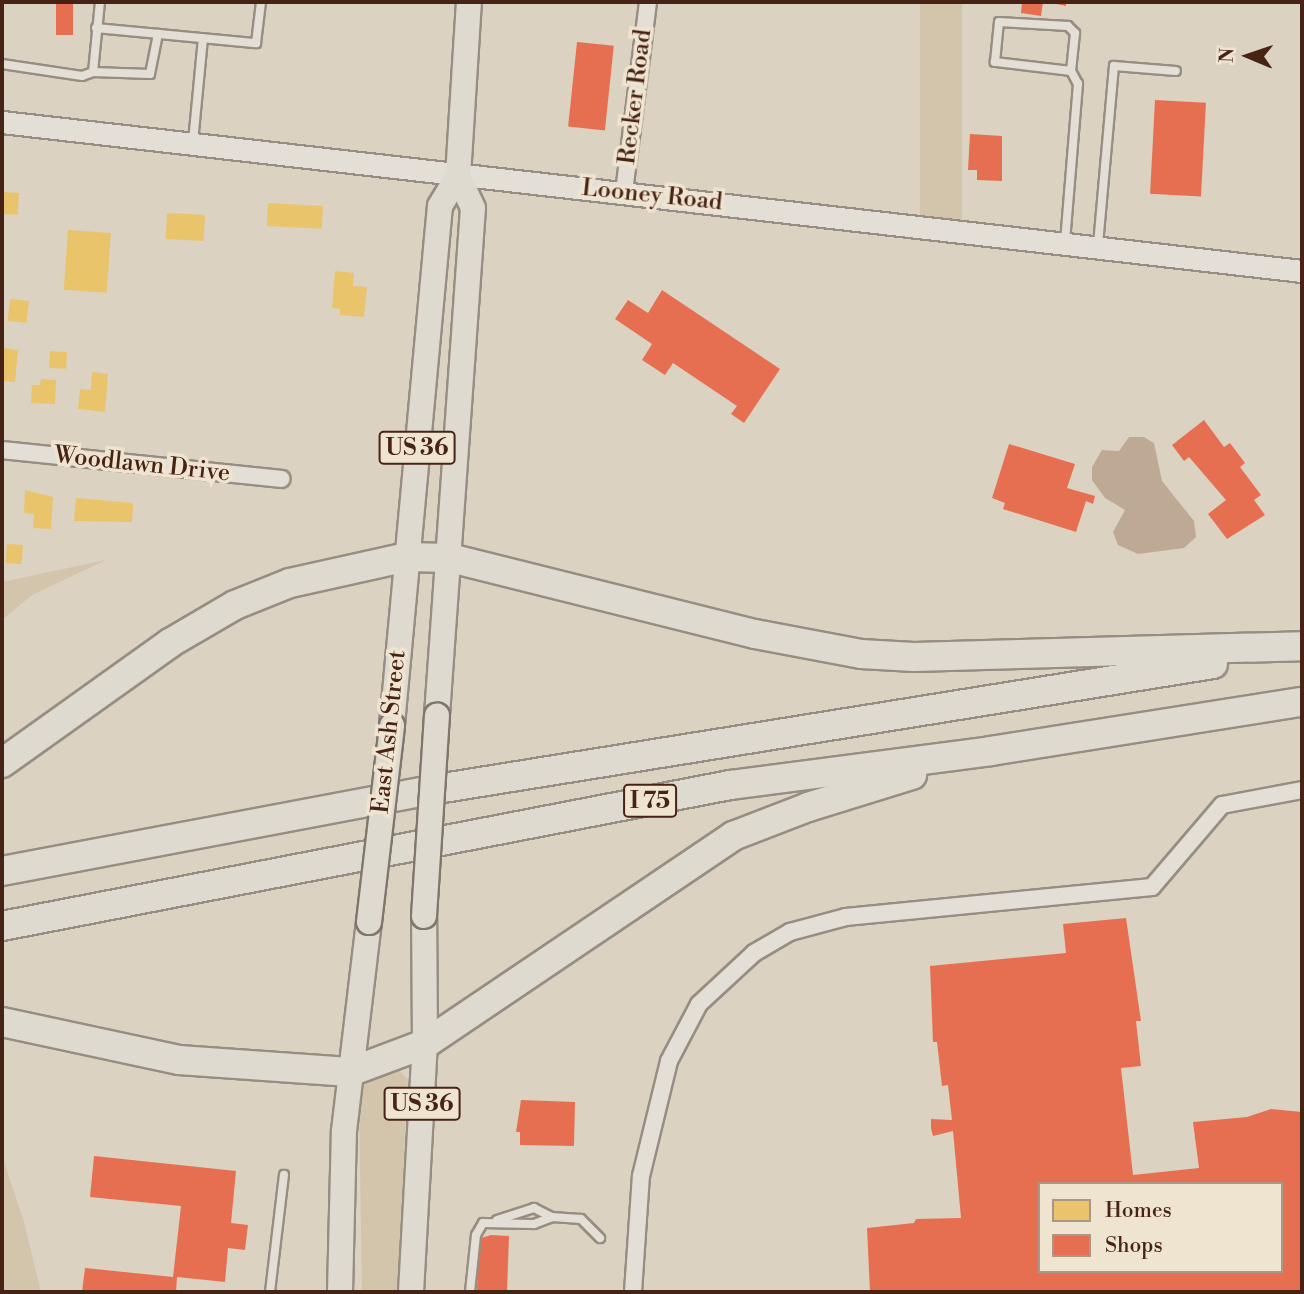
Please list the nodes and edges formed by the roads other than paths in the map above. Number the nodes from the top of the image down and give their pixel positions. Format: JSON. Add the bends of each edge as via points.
{"nodes":[{"id":1,"x":100,"y":2,"type":"edge"},
{"id":2,"x":261,"y":2,"type":"edge"},
{"id":3,"x":469,"y":2,"type":"edge"},
{"id":4,"x":648,"y":2,"type":"edge"},
{"id":5,"x":96,"y":28,"type":"junction"},
{"id":6,"x":158,"y":34,"type":"junction"},
{"id":7,"x":203,"y":38,"type":"junction"},
{"id":8,"x":2,"y":64,"type":"edge"},
{"id":9,"x":1071,"y":71,"type":"junction"},
{"id":10,"x":1176,"y":71,"type":"dead end"},
{"id":11,"x":93,"y":72,"type":"junction"},
{"id":12,"x":2,"y":122,"type":"edge"},
{"id":13,"x":193,"y":142,"type":"junction"},
{"id":14,"x":458,"y":176,"type":"junction"},
{"id":15,"x":624,"y":192,"type":"junction"},
{"id":16,"x":1065,"y":245,"type":"junction"},
{"id":17,"x":1098,"y":248,"type":"junction"},
{"id":18,"x":1302,"y":271,"type":"edge"},
{"id":19,"x":2,"y":450,"type":"edge"},
{"id":20,"x":282,"y":479,"type":"dead end"},
{"id":21,"x":407,"y":556,"type":"junction"},
{"id":22,"x":450,"y":558,"type":"junction"},
{"id":23,"x":1302,"y":648,"type":"edge"},
{"id":24,"x":1302,"y":702,"type":"edge"},
{"id":25,"x":991,"y":751,"type":"junction"},
{"id":26,"x":2,"y":763,"type":"edge"},
{"id":27,"x":1302,"y":790,"type":"edge"},
{"id":28,"x":2,"y":871,"type":"edge"},
{"id":29,"x":2,"y":926,"type":"edge"},
{"id":30,"x":2,"y":1022,"type":"edge"},
{"id":31,"x":425,"y":1044,"type":"junction"},
{"id":32,"x":350,"y":1072,"type":"junction"},
{"id":33,"x":284,"y":1175,"type":"dead end"},
{"id":34,"x":552,"y":1217,"type":"junction"},
{"id":35,"x":496,"y":1220,"type":"junction"},
{"id":36,"x":600,"y":1238,"type":"dead end"},
{"id":37,"x":270,"y":1292,"type":"edge"},
{"id":38,"x":340,"y":1292,"type":"edge"},
{"id":39,"x":411,"y":1292,"type":"edge"},
{"id":40,"x":470,"y":1292,"type":"edge"},
{"id":41,"x":633,"y":1292,"type":"edge"}],
"edges":[{"from":1,"to":5,"type":"lane"},
{"from":2,"to":7,"type":"lane","via":[[256,43]]},
{"from":3,"to":14,"type":"main road","name":"East Ash Street","number":"US 36"},
{"from":4,"to":15,"type":"street","name":"Recker Road"},
{"from":5,"to":6,"type":"lane"},
{"from":5,"to":11,"type":"lane"},
{"from":6,"to":7,"type":"lane"},
{"from":6,"to":11,"type":"lane","via":[[150,74]]},
{"from":7,"to":13,"type":"lane"},
{"from":8,"to":11,"type":"lane","via":[[82,76]]},
{"from":9,"to":9,"type":"lane","via":[[995,62],[999,22],[1069,26],[1074,33]]},
{"from":9,"to":16,"type":"lane","via":[[1078,84]]},
{"from":10,"to":17,"type":"lane","via":[[1114,66]]},
{"from":12,"to":13,"type":"street","name":"Looney Road"},
{"from":13,"to":14,"type":"street","name":"Looney Road"},
{"from":14,"to":15,"type":"street","name":"Looney Road"},
{"from":14,"to":21,"type":"main road","name":"East Ash Street","number":"US 36","via":[[440,206]]},
{"from":14,"to":22,"type":"main road","name":"East Ash Street","number":"US 36","via":[[473,208]]},
{"from":15,"to":16,"type":"street","name":"Looney Road"},
{"from":16,"to":17,"type":"street","name":"Looney Road"},
{"from":17,"to":18,"type":"street","name":"Looney Road"},
{"from":19,"to":20,"type":"street","name":"Woodlawn Drive"},
{"from":21,"to":22,"type":"highway"},
{"from":21,"to":26,"type":"highway","via":[[290,583],[235,605],[170,643]]},
{"from":21,"to":32,"type":"main road","name":"East Ash Street","number":"US 36","bridge":true,"via":[[392,725]]},
{"from":22,"to":23,"type":"highway","via":[[755,634],[861,654],[914,657]]},
{"from":22,"to":31,"type":"main road","name":"East Ash Street","number":"US 36","bridge":true,"via":[[424,916]]},
{"from":23,"to":28,"type":"highway","number":"I 75","via":[[436,789]]},
{"from":24,"to":25,"type":"highway","number":"I 75"},
{"from":25,"to":29,"type":"highway","number":"I 75","via":[[730,785]]},
{"from":25,"to":31,"type":"highway","via":[[808,807],[733,836]]},
{"from":27,"to":41,"type":"street","via":[[1219,807],[1153,887],[846,917],[790,932],[754,953],[699,1004],[669,1061],[641,1176]]},
{"from":30,"to":32,"type":"highway","via":[[179,1060]]},
{"from":31,"to":32,"type":"highway"},
{"from":31,"to":39,"type":"main road","name":"East Ash Street","number":"US 36"},
{"from":32,"to":38,"type":"main road","name":"East Ash Street","number":"US 36"},
{"from":33,"to":37,"type":"lane"},
{"from":34,"to":35,"type":"lane","via":[[534,1224]]},
{"from":34,"to":35,"type":"lane","via":[[525,1208]]},
{"from":34,"to":36,"type":"lane","via":[[581,1219]]},
{"from":35,"to":40,"type":"lane","via":[[483,1223],[476,1235]]}]}
